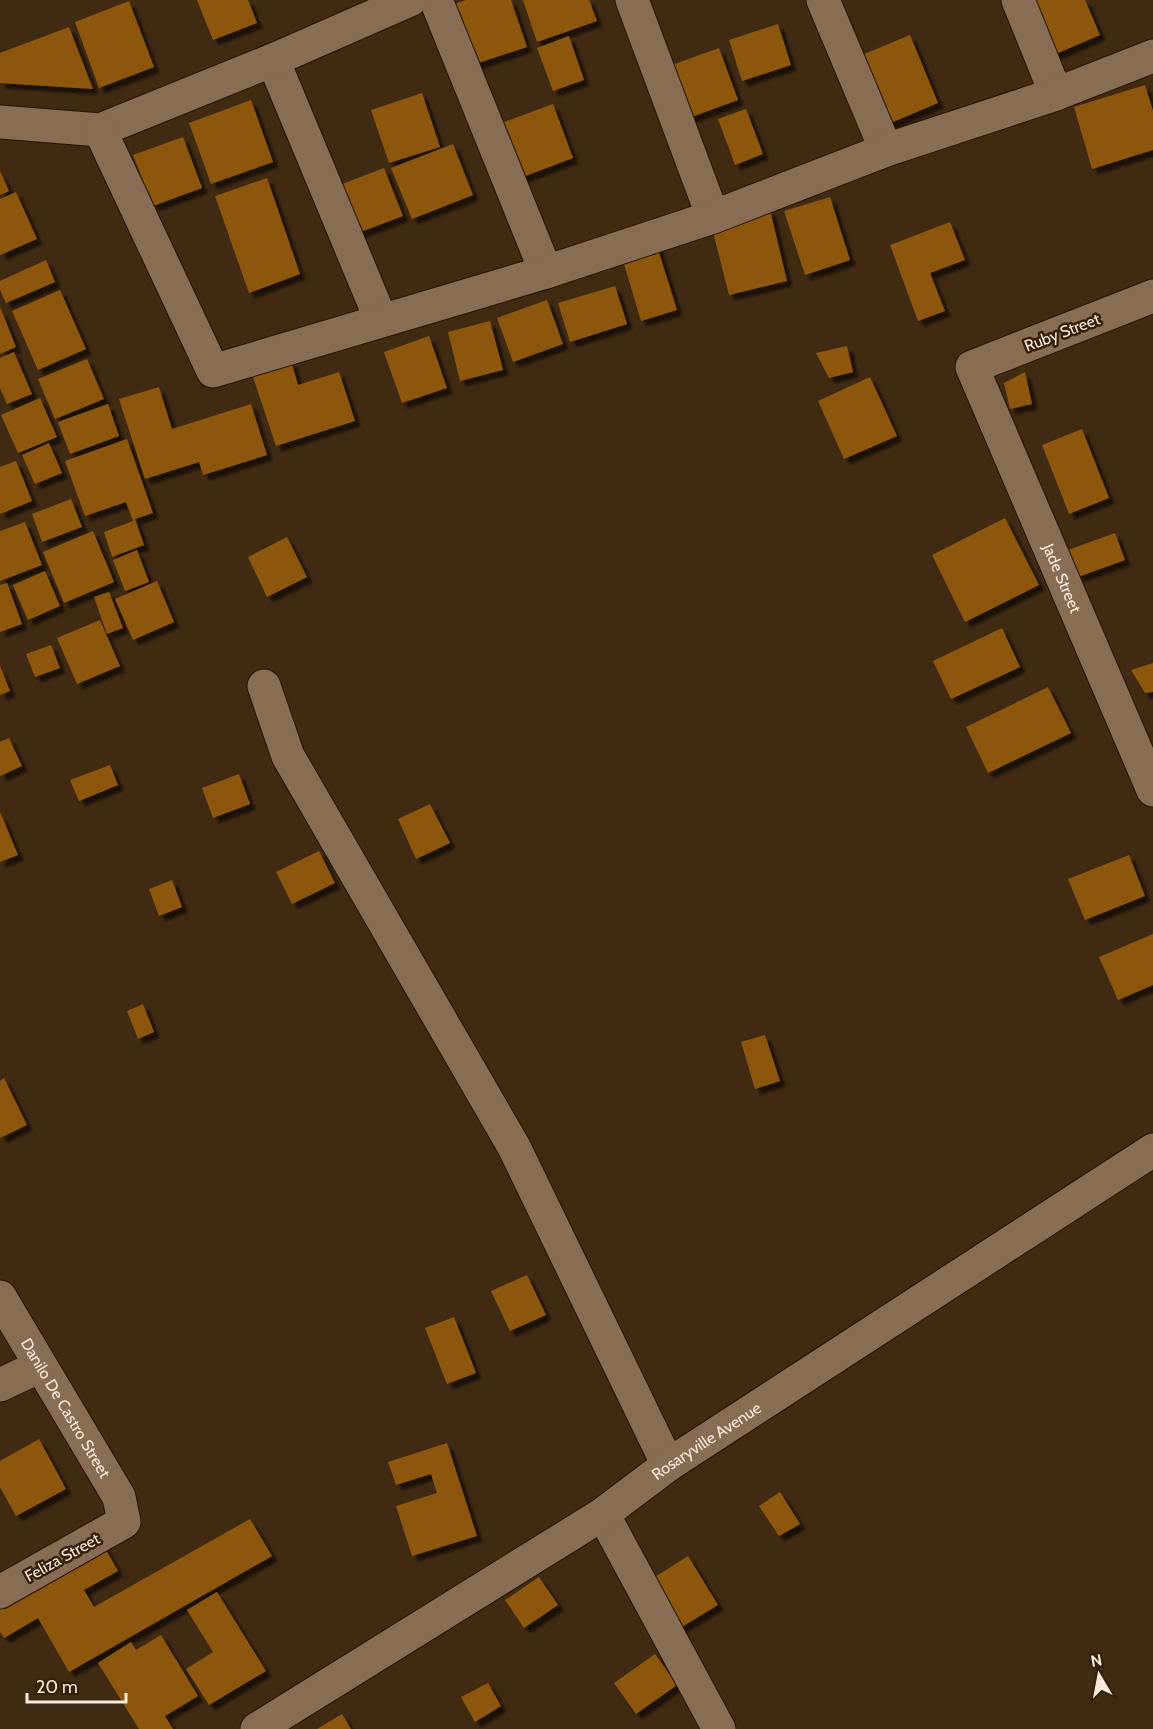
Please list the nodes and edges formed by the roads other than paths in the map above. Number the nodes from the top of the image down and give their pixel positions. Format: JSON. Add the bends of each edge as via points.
{"nodes":[{"id":1,"x":410,"y":0,"type":"edge"},
{"id":2,"x":436,"y":0,"type":"edge"},
{"id":3,"x":632,"y":0,"type":"edge"},
{"id":4,"x":824,"y":0,"type":"edge"},
{"id":5,"x":1018,"y":0,"type":"edge"},
{"id":6,"x":1153,"y":56,"type":"edge"},
{"id":7,"x":273,"y":60,"type":"junction"},
{"id":8,"x":1056,"y":94,"type":"junction"},
{"id":9,"x":0,"y":122,"type":"edge"},
{"id":10,"x":100,"y":130,"type":"junction"},
{"id":11,"x":886,"y":150,"type":"junction"},
{"id":12,"x":713,"y":217,"type":"junction"},
{"id":13,"x":546,"y":272,"type":"junction"},
{"id":14,"x":1153,"y":296,"type":"edge"},
{"id":15,"x":381,"y":320,"type":"junction"},
{"id":16,"x":972,"y":367,"type":"joint"},
{"id":17,"x":264,"y":686,"type":"dead end"},
{"id":18,"x":1153,"y":790,"type":"edge"},
{"id":19,"x":1153,"y":1150,"type":"edge"},
{"id":20,"x":0,"y":1297,"type":"edge"},
{"id":21,"x":40,"y":1366,"type":"junction"},
{"id":22,"x":0,"y":1384,"type":"edge"},
{"id":23,"x":668,"y":1465,"type":"junction"},
{"id":24,"x":603,"y":1514,"type":"junction"},
{"id":25,"x":124,"y":1522,"type":"joint"},
{"id":26,"x":0,"y":1592,"type":"edge"},
{"id":27,"x":257,"y":1729,"type":"edge"},
{"id":28,"x":719,"y":1729,"type":"edge"}],
"edges":[{"from":1,"to":7,"type":"street"},
{"from":2,"to":13,"type":"street"},
{"from":3,"to":12,"type":"street"},
{"from":4,"to":11,"type":"street"},
{"from":5,"to":8,"type":"street"},
{"from":6,"to":8,"type":"street"},
{"from":7,"to":10,"type":"street"},
{"from":7,"to":15,"type":"street"},
{"from":8,"to":11,"type":"street"},
{"from":9,"to":10,"type":"street"},
{"from":10,"to":15,"type":"street","via":[[213,371]]},
{"from":11,"to":12,"type":"street"},
{"from":12,"to":13,"type":"street"},
{"from":13,"to":15,"type":"street"},
{"from":14,"to":16,"type":"street","name":"Ruby Street"},
{"from":16,"to":18,"type":"street","name":"Jade Street"},
{"from":17,"to":23,"type":"street","via":[[288,756],[514,1147]]},
{"from":19,"to":23,"type":"street","name":"Rosaryville Avenue"},
{"from":20,"to":21,"type":"street","name":"Danilo De Castro Street"},
{"from":21,"to":22,"type":"street"},
{"from":21,"to":25,"type":"street","name":"Danilo De Castro Street","via":[[119,1497]]},
{"from":23,"to":24,"type":"street","name":"Rosaryville Avenue"},
{"from":24,"to":27,"type":"street","name":"Rosaryville Avenue"},
{"from":24,"to":28,"type":"street"},
{"from":25,"to":26,"type":"street","name":"Feliza Street"}]}
